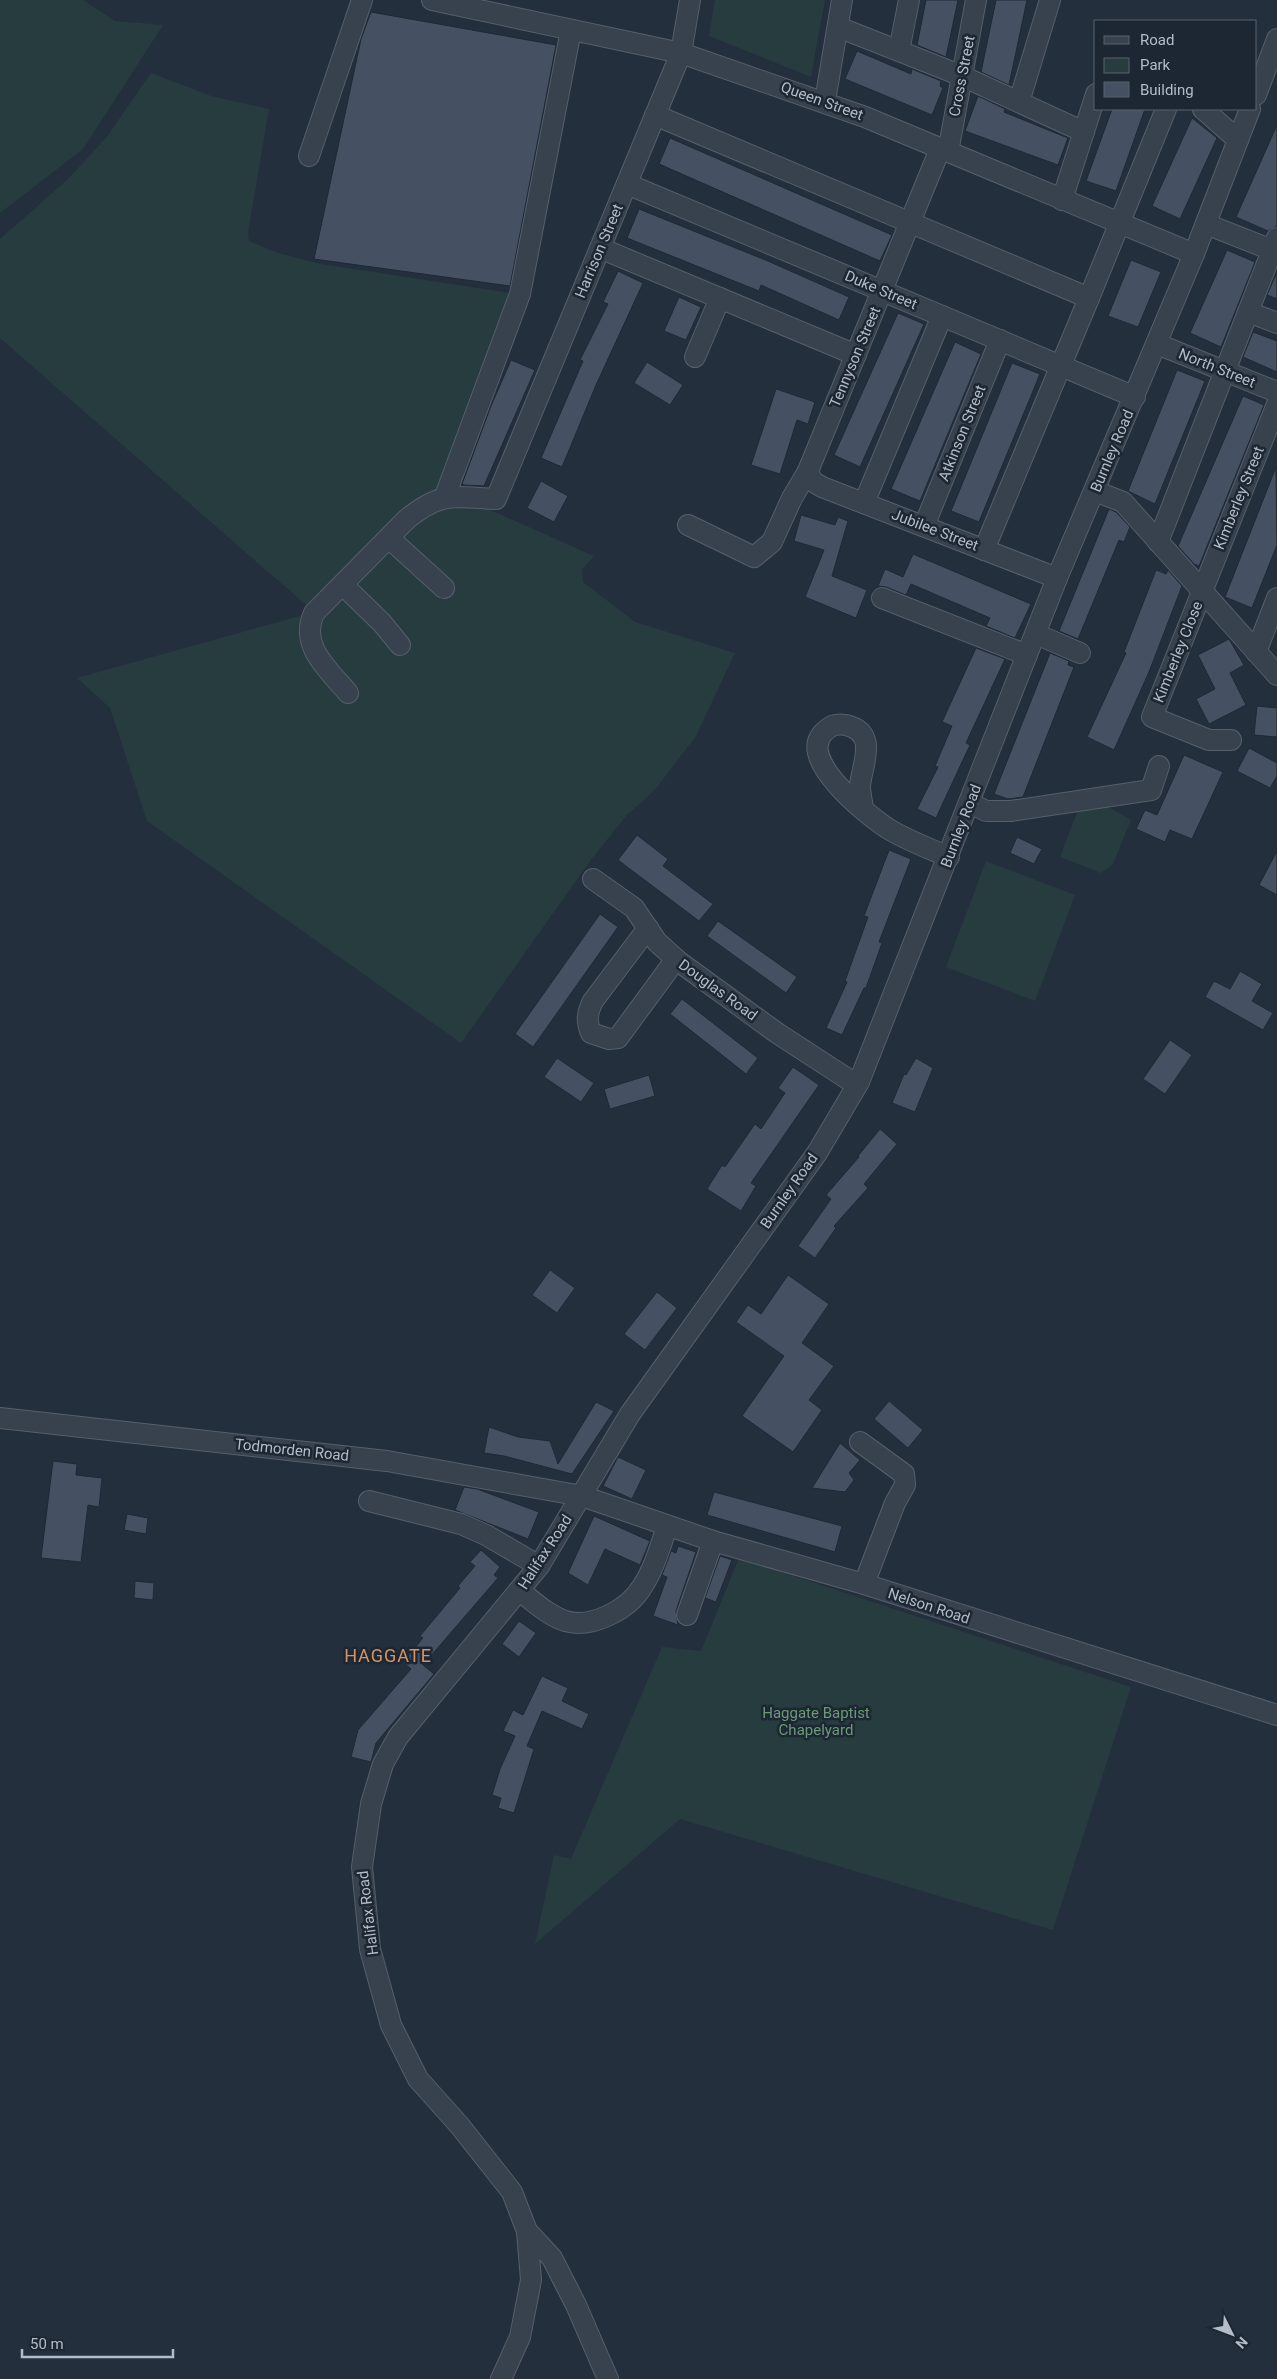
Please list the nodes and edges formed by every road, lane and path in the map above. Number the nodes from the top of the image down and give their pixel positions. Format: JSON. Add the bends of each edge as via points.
{"nodes":[{"id":1,"x":362,"y":0,"type":"edge"},
{"id":2,"x":432,"y":0,"type":"edge"},
{"id":3,"x":690,"y":0,"type":"edge"},
{"id":4,"x":842,"y":0,"type":"edge"},
{"id":5,"x":909,"y":0,"type":"edge"},
{"id":6,"x":976,"y":0,"type":"edge"},
{"id":7,"x":1050,"y":0,"type":"edge"},
{"id":8,"x":838,"y":27,"type":"junction"},
{"id":9,"x":571,"y":30,"type":"junction"},
{"id":10,"x":1277,"y":39,"type":"edge"},
{"id":11,"x":899,"y":51,"type":"junction"},
{"id":12,"x":681,"y":53,"type":"junction"},
{"id":13,"x":962,"y":76,"type":"junction"},
{"id":14,"x":1257,"y":91,"type":"edge"},
{"id":15,"x":1094,"y":100,"type":"edge"},
{"id":16,"x":825,"y":101,"type":"junction"},
{"id":17,"x":1019,"y":102,"type":"junction"},
{"id":18,"x":1166,"y":110,"type":"edge"},
{"id":19,"x":1204,"y":110,"type":"edge"},
{"id":20,"x":1250,"y":110,"type":"edge"},
{"id":21,"x":655,"y":116,"type":"junction"},
{"id":22,"x":1084,"y":132,"type":"junction"},
{"id":23,"x":1238,"y":140,"type":"junction"},
{"id":24,"x":944,"y":151,"type":"junction"},
{"id":25,"x":309,"y":156,"type":"dead end"},
{"id":26,"x":627,"y":184,"type":"junction"},
{"id":27,"x":1062,"y":200,"type":"junction"},
{"id":28,"x":911,"y":222,"type":"junction"},
{"id":29,"x":1120,"y":224,"type":"junction"},
{"id":30,"x":1206,"y":224,"type":"junction"},
{"id":31,"x":1276,"y":247,"type":"edge"},
{"id":32,"x":600,"y":248,"type":"junction"},
{"id":33,"x":1194,"y":254,"type":"junction"},
{"id":34,"x":883,"y":291,"type":"junction"},
{"id":35,"x":720,"y":298,"type":"junction"},
{"id":36,"x":1089,"y":298,"type":"junction"},
{"id":37,"x":1248,"y":312,"type":"junction"},
{"id":38,"x":942,"y":316,"type":"junction"},
{"id":39,"x":1277,"y":323,"type":"edge"},
{"id":40,"x":1000,"y":340,"type":"junction"},
{"id":41,"x":1157,"y":344,"type":"junction"},
{"id":42,"x":856,"y":355,"type":"junction"},
{"id":43,"x":695,"y":357,"type":"dead end"},
{"id":44,"x":1062,"y":367,"type":"junction"},
{"id":45,"x":1225,"y":371,"type":"junction"},
{"id":46,"x":1277,"y":392,"type":"edge"},
{"id":47,"x":1135,"y":397,"type":"junction"},
{"id":48,"x":1277,"y":404,"type":"edge"},
{"id":49,"x":810,"y":476,"type":"junction"},
{"id":50,"x":1095,"y":491,"type":"junction"},
{"id":51,"x":445,"y":496,"type":"junction"},
{"id":52,"x":864,"y":503,"type":"junction"},
{"id":53,"x":688,"y":525,"type":"dead end"},
{"id":54,"x":924,"y":526,"type":"junction"},
{"id":55,"x":389,"y":538,"type":"junction"},
{"id":56,"x":1158,"y":542,"type":"junction"},
{"id":57,"x":984,"y":550,"type":"junction"},
{"id":58,"x":1057,"y":578,"type":"junction"},
{"id":59,"x":343,"y":584,"type":"junction"},
{"id":60,"x":444,"y":588,"type":"dead end"},
{"id":61,"x":1202,"y":592,"type":"junction"},
{"id":62,"x":882,"y":598,"type":"dead end"},
{"id":63,"x":1277,"y":598,"type":"edge"},
{"id":64,"x":1036,"y":634,"type":"junction"},
{"id":65,"x":400,"y":644,"type":"dead end"},
{"id":66,"x":1256,"y":652,"type":"junction"},
{"id":67,"x":1080,"y":653,"type":"dead end"},
{"id":68,"x":1027,"y":655,"type":"junction"},
{"id":69,"x":1277,"y":675,"type":"edge"},
{"id":70,"x":348,"y":693,"type":"dead end"},
{"id":71,"x":1231,"y":740,"type":"dead end"},
{"id":72,"x":1159,"y":766,"type":"dead end"},
{"id":73,"x":970,"y":803,"type":"junction"},
{"id":74,"x":863,"y":808,"type":"dead end"},
{"id":75,"x":949,"y":857,"type":"junction"},
{"id":76,"x":593,"y":879,"type":"dead end"},
{"id":77,"x":648,"y":928,"type":"junction"},
{"id":78,"x":676,"y":959,"type":"junction"},
{"id":79,"x":857,"y":1086,"type":"junction"},
{"id":80,"x":0,"y":1418,"type":"edge"},
{"id":81,"x":860,"y":1442,"type":"dead end"},
{"id":82,"x":582,"y":1496,"type":"junction"},
{"id":83,"x":369,"y":1500,"type":"dead end"},
{"id":84,"x":667,"y":1526,"type":"junction"},
{"id":85,"x":713,"y":1541,"type":"junction"},
{"id":86,"x":539,"y":1566,"type":"junction"},
{"id":87,"x":864,"y":1584,"type":"junction"},
{"id":88,"x":520,"y":1591,"type":"junction"},
{"id":89,"x":687,"y":1615,"type":"dead end"},
{"id":90,"x":1277,"y":1715,"type":"edge"},
{"id":91,"x":527,"y":2231,"type":"junction"},
{"id":92,"x":501,"y":2379,"type":"edge"},
{"id":93,"x":608,"y":2379,"type":"edge"}],
"edges":[{"from":1,"to":25,"type":"street"},
{"from":2,"to":9,"type":"street","name":"Queen Street"},
{"from":3,"to":12,"type":"street","name":"Harrison Street"},
{"from":4,"to":8,"type":"street"},
{"from":5,"to":11,"type":"street"},
{"from":6,"to":13,"type":"street","name":"Cross Street"},
{"from":7,"to":17,"type":"street"},
{"from":8,"to":11,"type":"street"},
{"from":8,"to":16,"type":"street"},
{"from":9,"to":12,"type":"street","name":"Queen Street"},
{"from":9,"to":51,"type":"street","via":[[520,294]]},
{"from":10,"to":14,"type":"street"},
{"from":11,"to":13,"type":"street"},
{"from":12,"to":16,"type":"street","name":"Queen Street"},
{"from":12,"to":21,"type":"street","name":"Harrison Street"},
{"from":13,"to":17,"type":"street"},
{"from":13,"to":24,"type":"street","name":"Cross Street"},
{"from":15,"to":22,"type":"street"},
{"from":16,"to":24,"type":"street","name":"Queen Street"},
{"from":17,"to":22,"type":"street"},
{"from":18,"to":29,"type":"street"},
{"from":19,"to":23,"type":"street"},
{"from":20,"to":23,"type":"street","name":"Burnley Road"},
{"from":21,"to":26,"type":"street","name":"Harrison Street"},
{"from":21,"to":28,"type":"street"},
{"from":22,"to":27,"type":"street"},
{"from":23,"to":30,"type":"street","name":"Burnley Road"},
{"from":24,"to":27,"type":"street","name":"Queen Street"},
{"from":24,"to":28,"type":"street","name":"Tennyson Street"},
{"from":26,"to":32,"type":"street","name":"Harrison Street"},
{"from":26,"to":34,"type":"street","name":"Duke Street"},
{"from":27,"to":29,"type":"street","name":"Queen Street"},
{"from":28,"to":34,"type":"street","name":"Tennyson Street"},
{"from":28,"to":36,"type":"street"},
{"from":29,"to":33,"type":"street","name":"Queen Street"},
{"from":29,"to":36,"type":"street"},
{"from":30,"to":31,"type":"street"},
{"from":30,"to":33,"type":"street","name":"Burnley Road"},
{"from":31,"to":37,"type":"street"},
{"from":32,"to":35,"type":"street"},
{"from":32,"to":51,"type":"street","name":"Harrison Street","via":[[496,499]]},
{"from":33,"to":41,"type":"street","name":"Burnley Road"},
{"from":34,"to":38,"type":"street","name":"Duke Street"},
{"from":34,"to":42,"type":"street","name":"Tennyson Street"},
{"from":35,"to":42,"type":"street"},
{"from":35,"to":43,"type":"street"},
{"from":36,"to":44,"type":"street"},
{"from":37,"to":39,"type":"street"},
{"from":37,"to":45,"type":"street"},
{"from":38,"to":40,"type":"street","name":"Duke Street"},
{"from":38,"to":52,"type":"street"},
{"from":40,"to":44,"type":"street","name":"Duke Street"},
{"from":40,"to":54,"type":"street","name":"Atkinson Street"},
{"from":41,"to":45,"type":"street","name":"North Street"},
{"from":41,"to":47,"type":"street","name":"Burnley Road"},
{"from":42,"to":49,"type":"street","name":"Tennyson Street"},
{"from":44,"to":47,"type":"street","name":"Duke Street"},
{"from":44,"to":57,"type":"street"},
{"from":45,"to":46,"type":"street","name":"North Street"},
{"from":45,"to":56,"type":"street"},
{"from":47,"to":50,"type":"street","name":"Burnley Road"},
{"from":48,"to":61,"type":"street","name":"Kimberley Street"},
{"from":49,"to":52,"type":"street","name":"Jubilee Street"},
{"from":49,"to":53,"type":"street","name":"Tennyson Street","via":[[792,498],[772,542],[754,557]]},
{"from":50,"to":56,"type":"street","via":[[1123,502]]},
{"from":50,"to":58,"type":"street","name":"Burnley Road"},
{"from":51,"to":55,"type":"street","via":[[422,506]]},
{"from":52,"to":54,"type":"street","name":"Jubilee Street"},
{"from":54,"to":57,"type":"street","name":"Jubilee Street"},
{"from":55,"to":59,"type":"street"},
{"from":55,"to":60,"type":"street"},
{"from":56,"to":61,"type":"street"},
{"from":57,"to":58,"type":"street","name":"Jubilee Street"},
{"from":58,"to":64,"type":"street","name":"Burnley Road"},
{"from":59,"to":65,"type":"street"},
{"from":59,"to":70,"type":"street","via":[[314,613],[308,626],[312,645],[321,661]]},
{"from":61,"to":66,"type":"street"},
{"from":61,"to":71,"type":"street","name":"Kimberley Close","via":[[1152,717],[1209,740]]},
{"from":62,"to":68,"type":"street"},
{"from":63,"to":66,"type":"street"},
{"from":64,"to":67,"type":"street"},
{"from":64,"to":68,"type":"street","name":"Burnley Road"},
{"from":66,"to":69,"type":"street"},
{"from":68,"to":73,"type":"street","name":"Burnley Road"},
{"from":72,"to":73,"type":"street","via":[[1151,790],[1011,811],[986,811]]},
{"from":73,"to":75,"type":"street","name":"Burnley Road"},
{"from":74,"to":75,"type":"street","via":[[886,827]]},
{"from":75,"to":79,"type":"street","name":"Burnley Road"},
{"from":76,"to":77,"type":"street","name":"Douglas Road","via":[[634,908]]},
{"from":77,"to":78,"type":"street","name":"Douglas Road","via":[[657,942]]},
{"from":77,"to":78,"type":"street","via":[[593,1002],[588,1012],[591,1033],[609,1040],[618,1038]]},
{"from":78,"to":79,"type":"street","name":"Douglas Road","via":[[777,1034]]},
{"from":79,"to":82,"type":"street","name":"Burnley Road","via":[[817,1152],[630,1414]]},
{"from":80,"to":82,"type":"street","name":"Todmorden Road","via":[[387,1461]]},
{"from":81,"to":87,"type":"street","via":[[904,1474],[905,1485]]},
{"from":82,"to":84,"type":"street","name":"Nelson Road"},
{"from":82,"to":86,"type":"street","name":"Halifax Road"},
{"from":83,"to":86,"type":"street","via":[[461,1524]]},
{"from":84,"to":85,"type":"street","name":"Nelson Road"},
{"from":84,"to":88,"type":"street","via":[[642,1589],[602,1619],[578,1624],[565,1621]]},
{"from":85,"to":87,"type":"street","name":"Nelson Road"},
{"from":85,"to":89,"type":"street"},
{"from":86,"to":88,"type":"street","name":"Halifax Road"},
{"from":87,"to":90,"type":"street","name":"Nelson Road"},
{"from":88,"to":91,"type":"street","name":"Halifax Road","via":[[398,1738],[383,1764],[371,1804],[362,1867],[370,1949],[391,2025],[418,2079],[512,2192]]},
{"from":91,"to":92,"type":"street","name":"Halifax Road","via":[[531,2280],[520,2337]]},
{"from":91,"to":93,"type":"street","via":[[552,2258]]}]}
